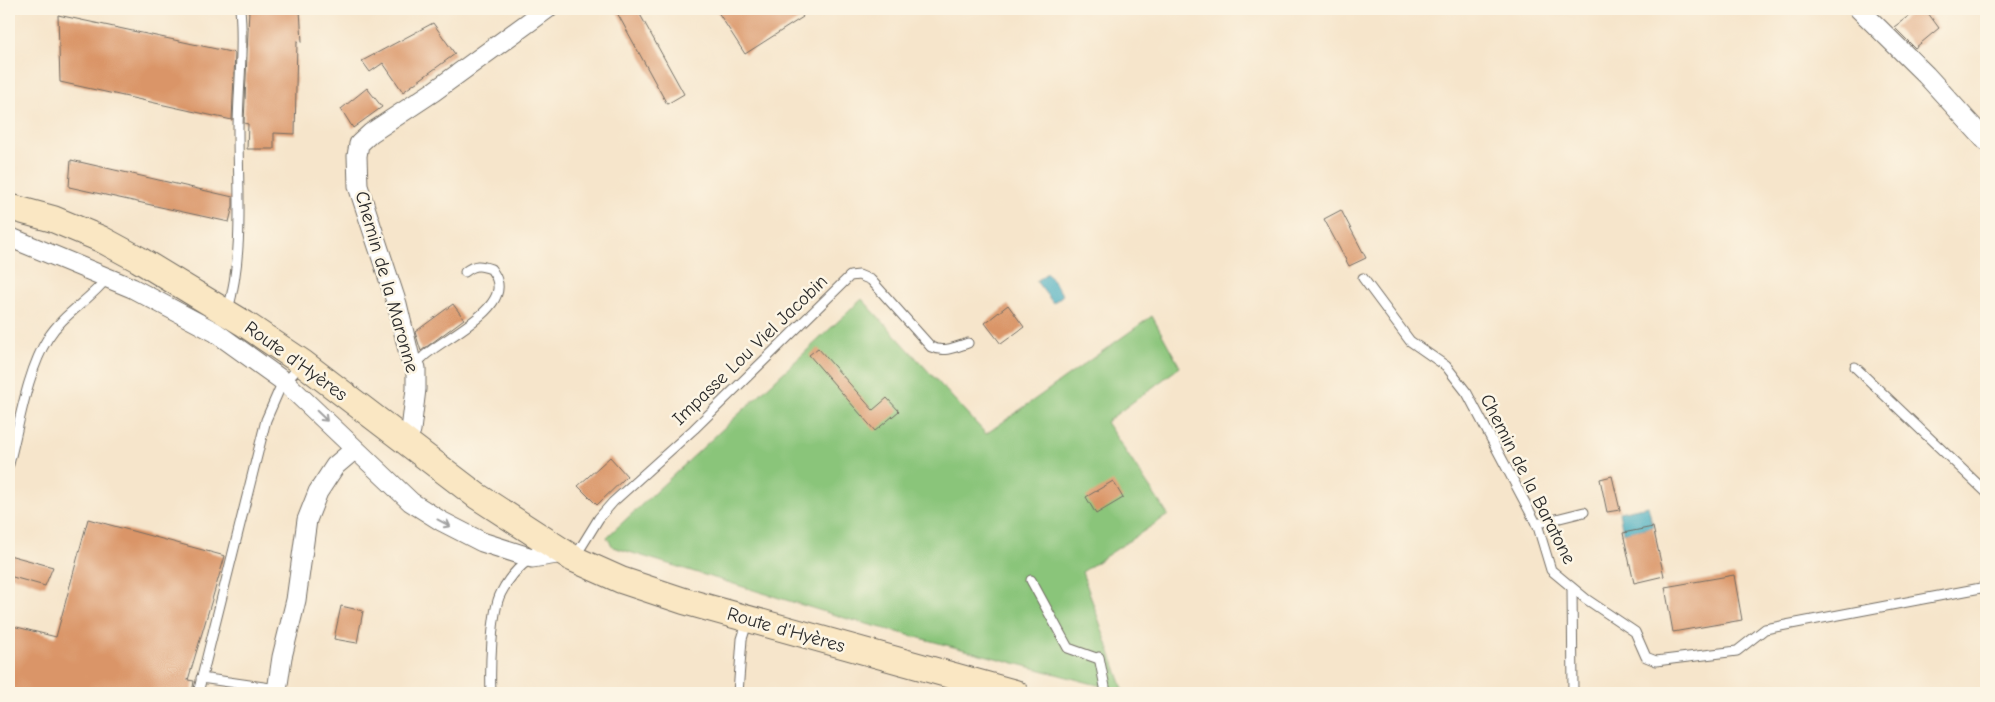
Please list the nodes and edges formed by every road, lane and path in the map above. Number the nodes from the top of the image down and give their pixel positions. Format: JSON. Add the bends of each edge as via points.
{"nodes":[{"id":1,"x":240,"y":9,"type":"edge"},
{"id":2,"x":547,"y":9,"type":"edge"},
{"id":3,"x":1860,"y":9,"type":"edge"},
{"id":4,"x":1986,"y":141,"type":"edge"},
{"id":5,"x":9,"y":207,"type":"edge"},
{"id":6,"x":9,"y":237,"type":"edge"},
{"id":7,"x":465,"y":272,"type":"dead end"},
{"id":8,"x":107,"y":277,"type":"junction"},
{"id":9,"x":1363,"y":278,"type":"dead end"},
{"id":10,"x":227,"y":313,"type":"junction"},
{"id":11,"x":968,"y":343,"type":"dead end"},
{"id":12,"x":1855,"y":367,"type":"dead end"},
{"id":13,"x":416,"y":368,"type":"junction"},
{"id":14,"x":294,"y":373,"type":"junction"},
{"id":15,"x":404,"y":440,"type":"junction"},
{"id":16,"x":355,"y":449,"type":"junction"},
{"id":17,"x":9,"y":464,"type":"edge"},
{"id":18,"x":1986,"y":492,"type":"edge"},
{"id":19,"x":1584,"y":512,"type":"dead end"},
{"id":20,"x":1536,"y":524,"type":"junction"},
{"id":21,"x":568,"y":556,"type":"junction"},
{"id":22,"x":532,"y":558,"type":"junction"},
{"id":23,"x":1031,"y":580,"type":"dead end"},
{"id":24,"x":1986,"y":587,"type":"edge"},
{"id":25,"x":1572,"y":588,"type":"junction"},
{"id":26,"x":748,"y":620,"type":"junction"},
{"id":27,"x":201,"y":678,"type":"junction"},
{"id":28,"x":277,"y":692,"type":"edge"},
{"id":29,"x":198,"y":693,"type":"edge"},
{"id":30,"x":491,"y":693,"type":"edge"},
{"id":31,"x":738,"y":693,"type":"edge"},
{"id":32,"x":1015,"y":693,"type":"edge"},
{"id":33,"x":1105,"y":693,"type":"edge"},
{"id":34,"x":1573,"y":693,"type":"edge"}],
"edges":[{"from":1,"to":10,"type":"lane","via":[[243,35],[238,132],[239,230],[234,287]]},
{"from":2,"to":13,"type":"street","name":"Chemin de la Maronne","via":[[358,144],[358,186]]},
{"from":3,"to":4,"type":"street"},
{"from":5,"to":10,"type":"main road","name":"Route d'Hyères","via":[[53,219],[100,239]]},
{"from":6,"to":8,"type":"street","name":"Route d'Hyères"},
{"from":7,"to":13,"type":"lane","via":[[472,266],[491,269],[498,281],[489,308],[421,358]]},
{"from":8,"to":14,"type":"street","name":"Route d'Hyères"},
{"from":8,"to":17,"type":"lane","via":[[48,337],[35,363]]},
{"from":9,"to":20,"type":"lane","name":"Chemin de la Baratone","via":[[1410,341],[1446,366],[1467,393]]},
{"from":10,"to":14,"type":"main road","name":"Route d'Hyères"},
{"from":11,"to":21,"type":"lane","name":"Impasse Lou Viel Jacobin","via":[[938,350],[932,347],[871,280],[850,276],[694,429],[612,502],[592,534]]},
{"from":12,"to":18,"type":"lane"},
{"from":13,"to":15,"type":"street","name":"Chemin de la Maronne","via":[[411,430]]},
{"from":14,"to":15,"type":"main road","name":"Route d'Hyères"},
{"from":14,"to":16,"type":"street","name":"Route d'Hyères","one_way":true},
{"from":14,"to":27,"type":"lane","via":[[280,388],[266,420]]},
{"from":15,"to":21,"type":"main road","name":"Route d'Hyères","via":[[477,496]]},
{"from":16,"to":22,"type":"street","name":"Route d'Hyères","one_way":true,"via":[[411,502],[441,521],[482,542]]},
{"from":16,"to":28,"type":"street","via":[[335,466],[318,492],[307,520],[296,600]]},
{"from":19,"to":20,"type":"lane"},
{"from":20,"to":25,"type":"lane","name":"Chemin de la Baratone","via":[[1551,570]]},
{"from":21,"to":22,"type":"street","name":"Route d'Hyères"},
{"from":21,"to":26,"type":"main road","name":"Route d'Hyères","via":[[621,580]]},
{"from":22,"to":30,"type":"lane","via":[[525,562],[500,594],[494,622]]},
{"from":23,"to":33,"type":"lane","via":[[1068,648],[1099,658]]},
{"from":24,"to":25,"type":"lane","via":[[1765,629],[1737,651],[1656,661],[1646,657],[1635,632]]},
{"from":25,"to":34,"type":"lane","name":"Chemin de la Baratone"},
{"from":26,"to":31,"type":"lane","via":[[742,639]]},
{"from":26,"to":32,"type":"main road","name":"Route d'Hyères"},
{"from":27,"to":28,"type":"lane","via":[[271,688]]},
{"from":27,"to":29,"type":"lane"}]}
